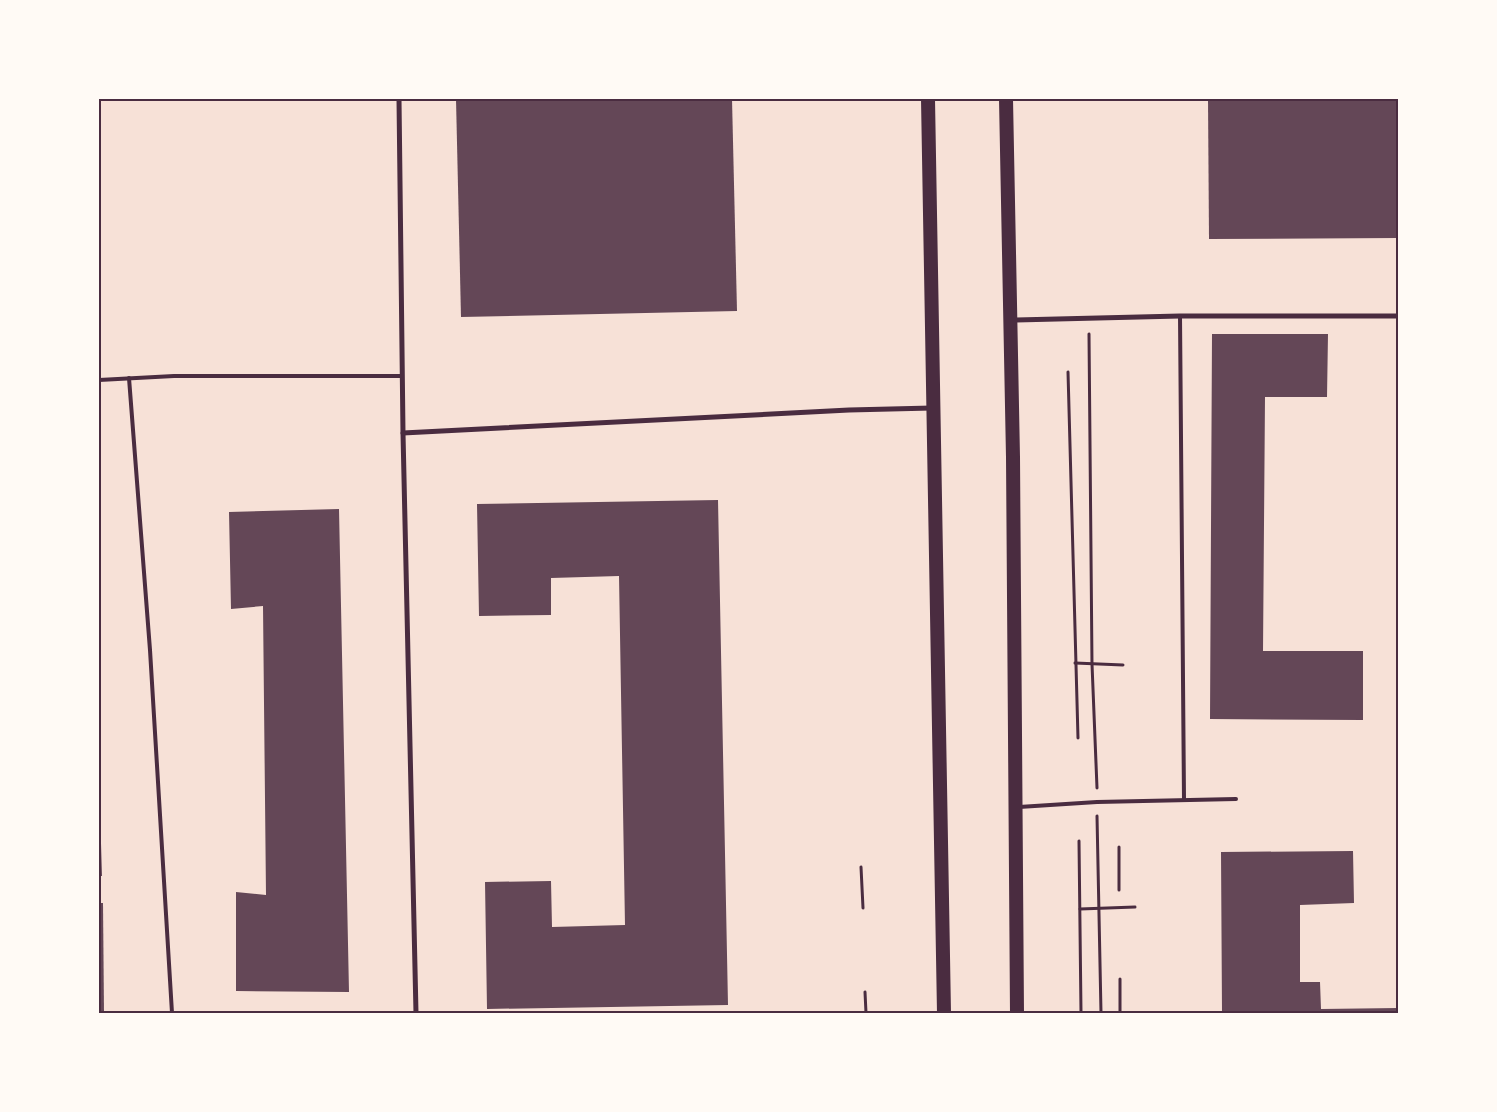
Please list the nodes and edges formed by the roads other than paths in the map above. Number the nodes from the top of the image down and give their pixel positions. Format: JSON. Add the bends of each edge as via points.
{"nodes":[{"id":1,"x":399,"y":99,"type":"edge"},
{"id":2,"x":928,"y":99,"type":"edge"},
{"id":3,"x":1006,"y":99,"type":"edge"},
{"id":4,"x":1180,"y":316,"type":"junction"},
{"id":5,"x":1398,"y":316,"type":"edge"},
{"id":6,"x":1010,"y":320,"type":"junction"},
{"id":7,"x":402,"y":376,"type":"junction"},
{"id":8,"x":130,"y":378,"type":"junction"},
{"id":9,"x":99,"y":380,"type":"edge"},
{"id":10,"x":934,"y":408,"type":"junction"},
{"id":11,"x":403,"y":433,"type":"junction"},
{"id":12,"x":1236,"y":799,"type":"dead end"},
{"id":13,"x":1184,"y":800,"type":"junction"},
{"id":14,"x":1016,"y":807,"type":"junction"},
{"id":15,"x":172,"y":1013,"type":"edge"},
{"id":16,"x":416,"y":1013,"type":"edge"},
{"id":17,"x":944,"y":1013,"type":"edge"},
{"id":18,"x":1017,"y":1013,"type":"edge"}],
"edges":[{"from":1,"to":7,"type":"street"},
{"from":2,"to":10,"type":"highway"},
{"from":3,"to":6,"type":"highway"},
{"from":4,"to":5,"type":"street"},
{"from":4,"to":6,"type":"street"},
{"from":4,"to":13,"type":"lane"},
{"from":6,"to":14,"type":"highway"},
{"from":7,"to":8,"type":"lane"},
{"from":7,"to":11,"type":"street"},
{"from":8,"to":9,"type":"lane"},
{"from":8,"to":15,"type":"lane"},
{"from":10,"to":11,"type":"street"},
{"from":10,"to":17,"type":"highway"},
{"from":11,"to":16,"type":"street"},
{"from":12,"to":13,"type":"lane"},
{"from":13,"to":14,"type":"lane"},
{"from":14,"to":18,"type":"highway"}]}
